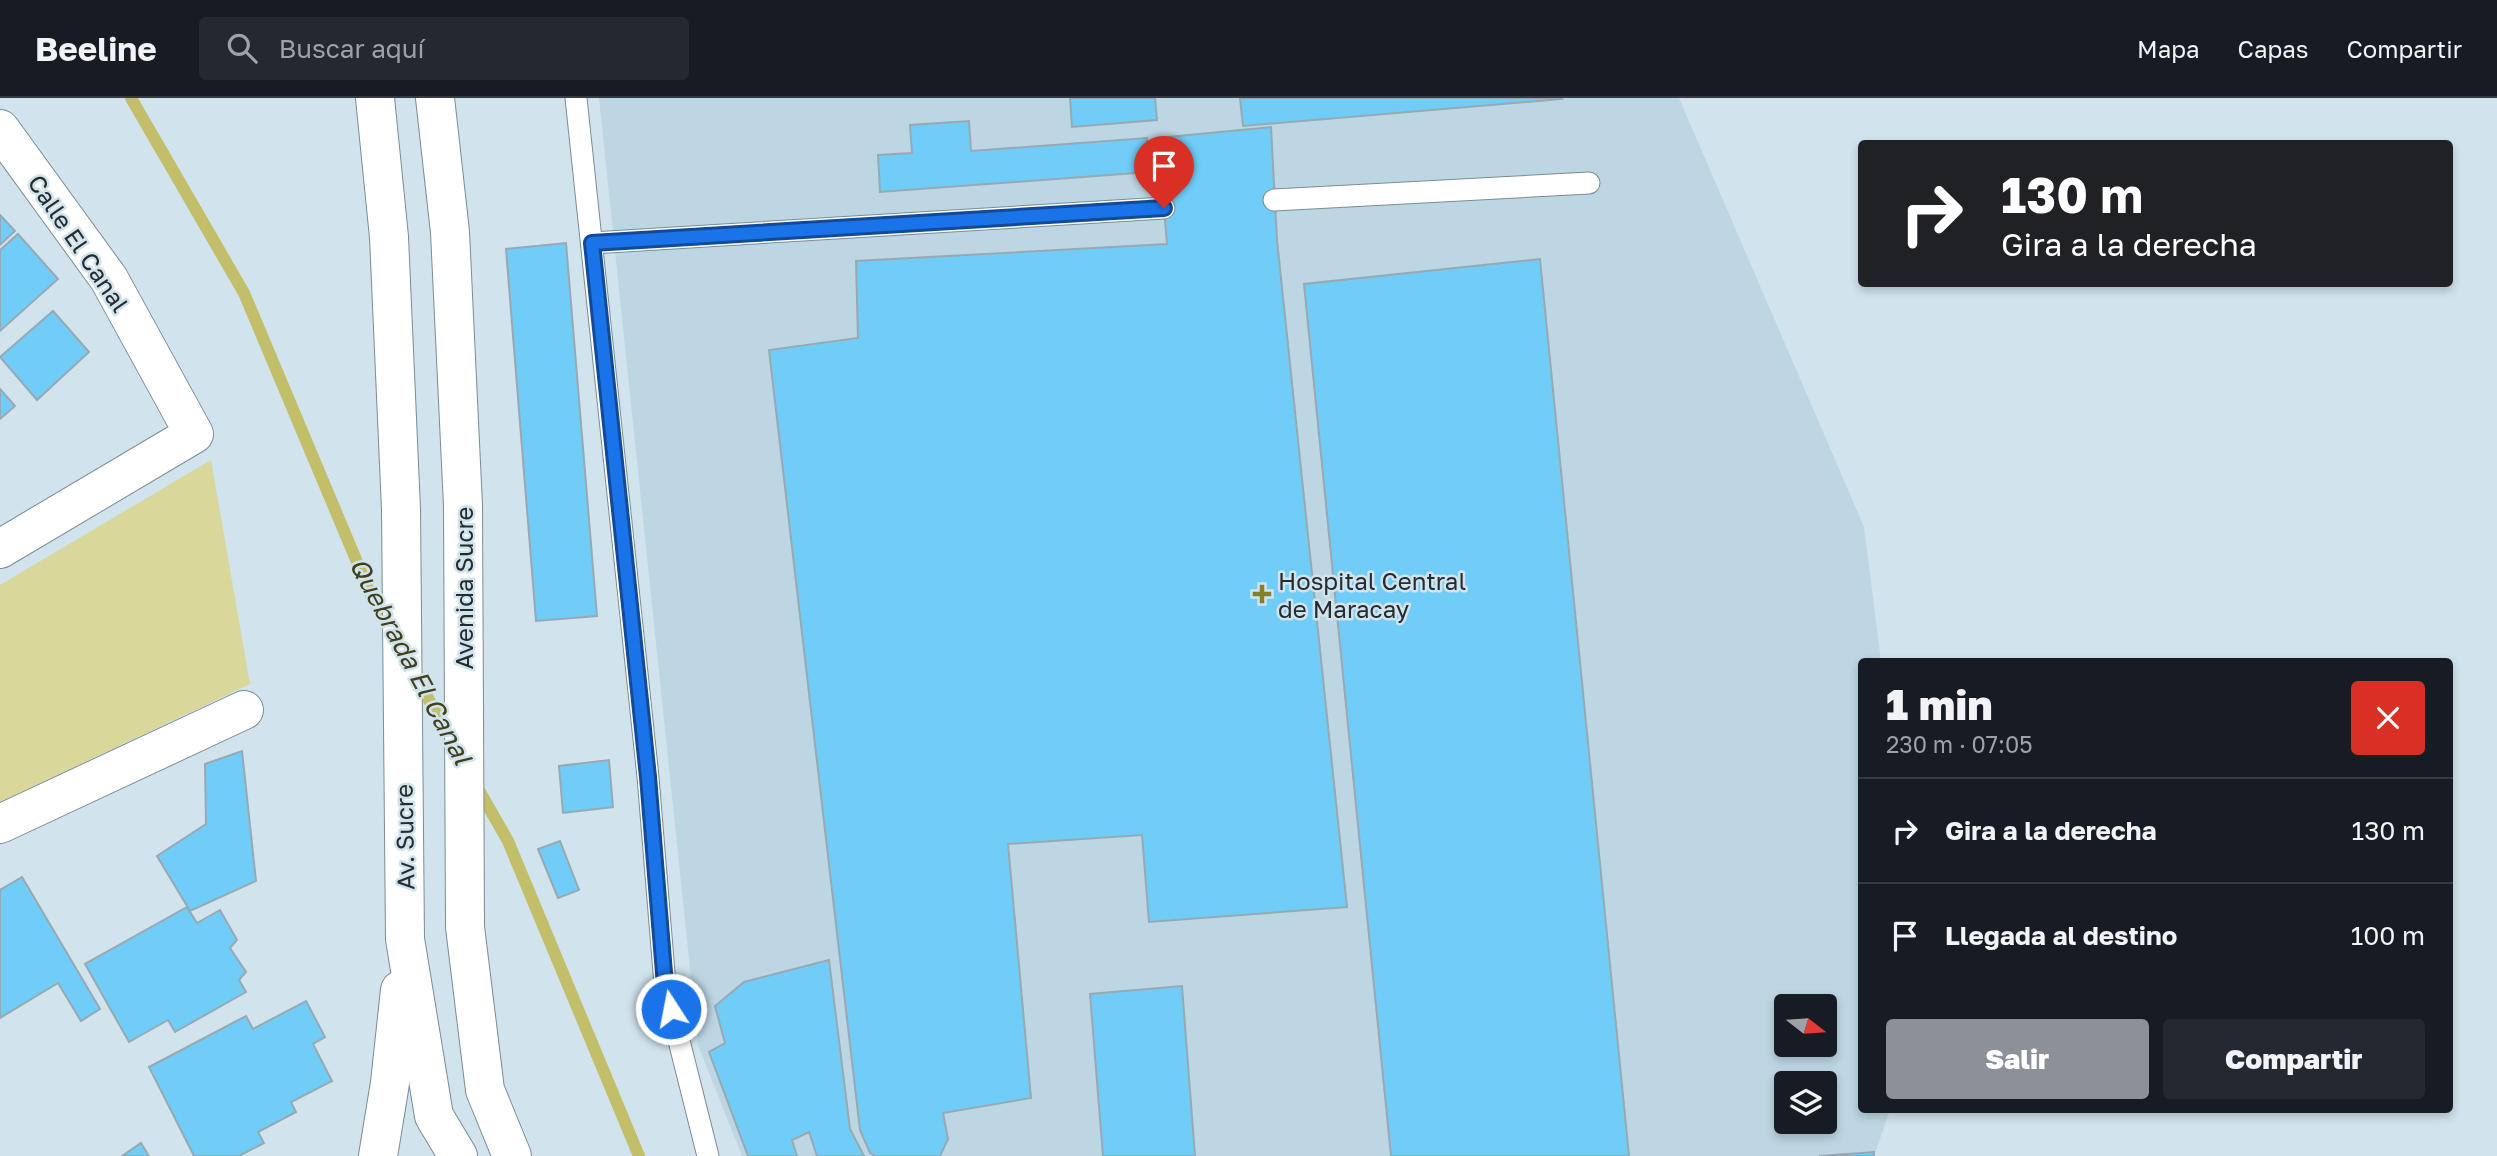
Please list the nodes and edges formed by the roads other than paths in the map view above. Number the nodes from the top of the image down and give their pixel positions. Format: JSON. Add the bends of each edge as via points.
{"nodes":[{"id":1,"x":375,"y":98,"type":"edge"},
{"id":2,"x":435,"y":98,"type":"edge"},
{"id":3,"x":576,"y":98,"type":"edge"},
{"id":4,"x":0,"y":129,"type":"edge"},
{"id":5,"x":1589,"y":183,"type":"dead end"},
{"id":6,"x":1274,"y":200,"type":"dead end"},
{"id":7,"x":1164,"y":208,"type":"dead end"},
{"id":8,"x":592,"y":243,"type":"junction"},
{"id":9,"x":0,"y":549,"type":"edge"},
{"id":10,"x":244,"y":710,"type":"dead end"},
{"id":11,"x":0,"y":824,"type":"edge"},
{"id":12,"x":405,"y":939,"type":"junction"},
{"id":13,"x":378,"y":1156,"type":"edge"},
{"id":14,"x":458,"y":1156,"type":"edge"},
{"id":15,"x":512,"y":1156,"type":"edge"},
{"id":16,"x":708,"y":1156,"type":"edge"}],
"edges":[{"from":1,"to":12,"type":"street","name":"Av. Sucre","via":[[389,237],[401,509]]},
{"from":2,"to":15,"type":"street","name":"Avenida Sucre","via":[[450,232],[463,506],[464,923],[485,1090]]},
{"from":3,"to":8,"type":"lane"},
{"from":4,"to":9,"type":"street","name":"Calle El Canal","via":[[109,279],[194,434]]},
{"from":5,"to":6,"type":"lane"},
{"from":7,"to":8,"type":"lane"},
{"from":8,"to":16,"type":"lane","via":[[665,985]]},
{"from":10,"to":11,"type":"street"},
{"from":12,"to":13,"type":"street"},
{"from":12,"to":14,"type":"street","name":"Av. Sucre","via":[[434,1116]]}]}
